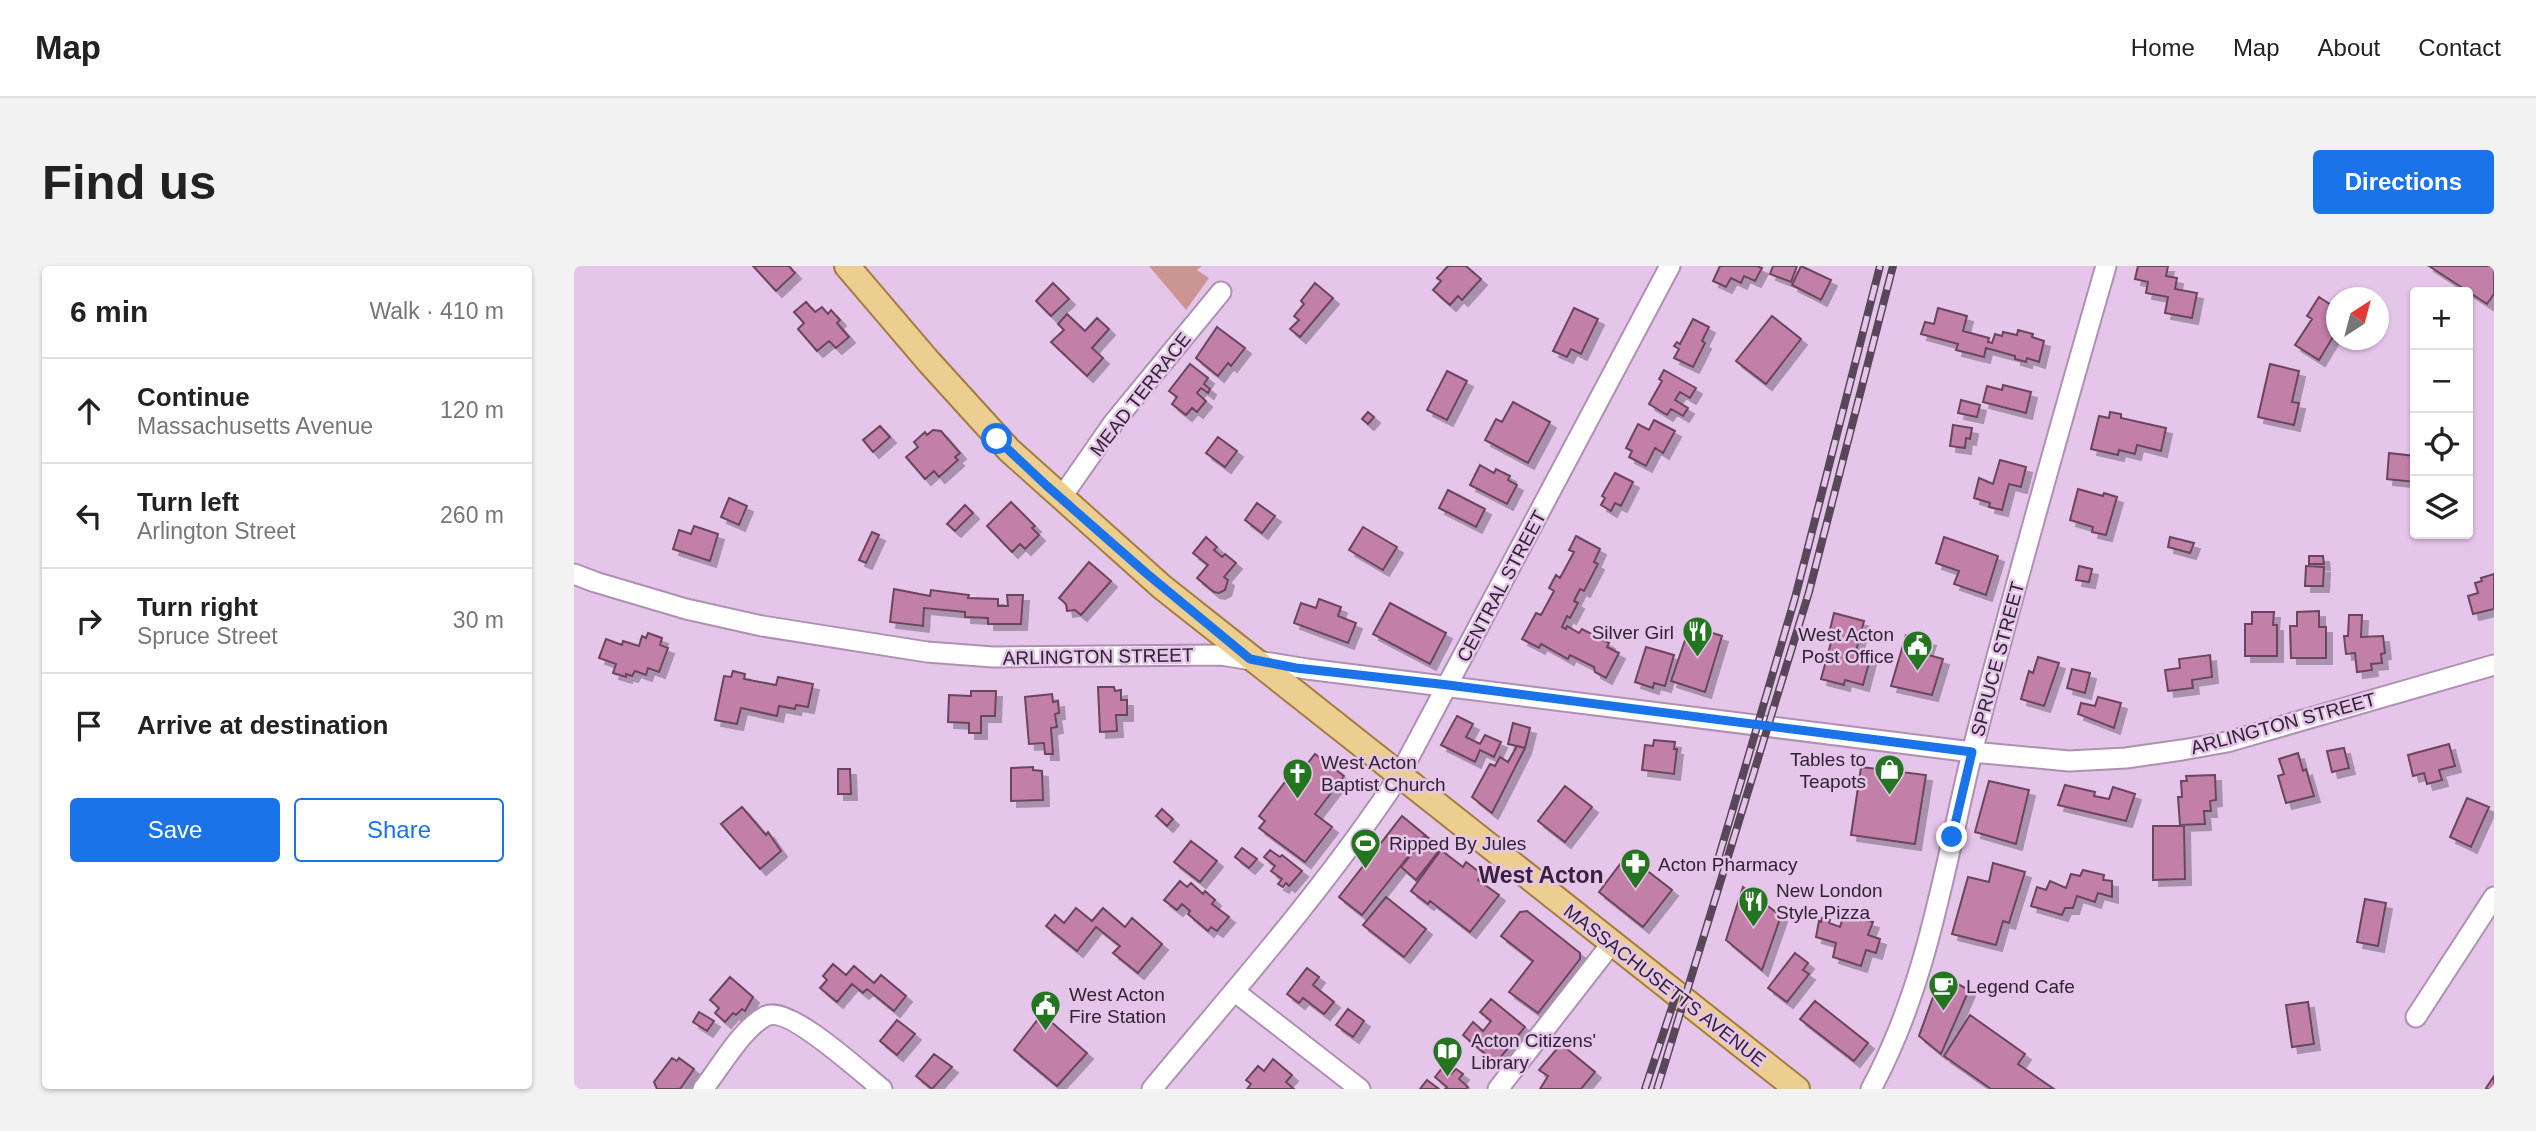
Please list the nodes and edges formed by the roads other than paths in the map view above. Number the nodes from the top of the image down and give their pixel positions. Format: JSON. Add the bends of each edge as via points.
{"nodes":[{"id":1,"x":847,"y":266,"type":"edge"},
{"id":2,"x":1670,"y":266,"type":"edge"},
{"id":3,"x":2106,"y":266,"type":"edge"},
{"id":4,"x":1221,"y":292,"type":"dead end"},
{"id":5,"x":1061,"y":498,"type":"junction"},
{"id":6,"x":574,"y":574,"type":"edge"},
{"id":7,"x":1250,"y":659,"type":"junction"},
{"id":8,"x":2494,"y":665,"type":"edge"},
{"id":9,"x":1448,"y":685,"type":"junction"},
{"id":10,"x":1972,"y":752,"type":"junction"},
{"id":11,"x":1399,"y":776,"type":"junction"},
{"id":12,"x":2494,"y":897,"type":"edge"},
{"id":13,"x":1612,"y":943,"type":"junction"},
{"id":14,"x":1234,"y":991,"type":"junction"},
{"id":15,"x":2416,"y":1017,"type":"dead end"},
{"id":16,"x":703,"y":1089,"type":"edge"},
{"id":17,"x":881,"y":1089,"type":"edge"},
{"id":18,"x":1152,"y":1089,"type":"edge"},
{"id":19,"x":1360,"y":1089,"type":"edge"},
{"id":20,"x":1498,"y":1089,"type":"edge"},
{"id":21,"x":1797,"y":1089,"type":"edge"},
{"id":22,"x":1871,"y":1089,"type":"edge"}],
"edges":[{"from":1,"to":5,"type":"main road","name":"MASSACHUSETTS AVENUE","via":[[981,421]]},
{"from":2,"to":9,"type":"street","name":"CENTRAL STREET"},
{"from":3,"to":10,"type":"street","name":"SPRUCE STREET"},
{"from":4,"to":5,"type":"street","name":"MEAD TERRACE","via":[[1114,422]]},
{"from":5,"to":7,"type":"main road","name":"MASSACHUSETTS AVENUE"},
{"from":6,"to":7,"type":"street","name":"ARLINGTON STREET","via":[[686,609],[762,626],[927,652],[993,657],[1212,654]]},
{"from":7,"to":9,"type":"street","name":"ARLINGTON STREET"},
{"from":7,"to":11,"type":"main road","name":"MASSACHUSETTS AVENUE"},
{"from":8,"to":10,"type":"street","name":"ARLINGTON STREET","via":[[2227,742],[2182,750],[2068,761]]},
{"from":9,"to":10,"type":"street","name":"ARLINGTON STREET"},
{"from":9,"to":11,"type":"street","name":"CENTRAL STREET"},
{"from":10,"to":22,"type":"street","name":"SPRUCE STREET","via":[[1916,982]]},
{"from":11,"to":13,"type":"main road","name":"MASSACHUSETTS AVENUE"},
{"from":11,"to":14,"type":"street","name":"CENTRAL STREET","via":[[1338,862]]},
{"from":12,"to":15,"type":"street"},
{"from":13,"to":20,"type":"street"},
{"from":13,"to":21,"type":"main road","name":"MASSACHUSETTS AVENUE"},
{"from":14,"to":18,"type":"street","name":"CENTRAL STREET"},
{"from":14,"to":19,"type":"street"},
{"from":16,"to":17,"type":"street","via":[[740,1040],[770,1014],[796,1023]]}]}
